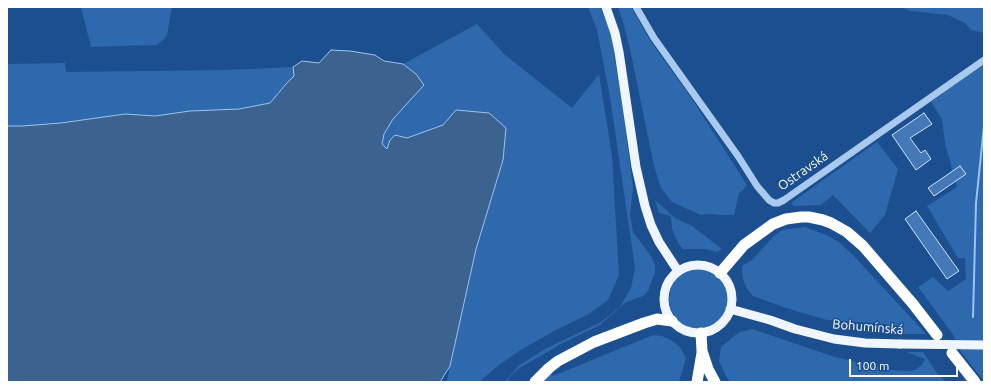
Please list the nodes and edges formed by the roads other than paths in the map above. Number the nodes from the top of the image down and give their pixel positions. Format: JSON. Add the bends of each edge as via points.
{"nodes":[{"id":1,"x":606,"y":7,"type":"edge"},
{"id":2,"x":636,"y":7,"type":"edge"},
{"id":3,"x":984,"y":60,"type":"edge"},
{"id":4,"x":678,"y":271,"type":"junction"},
{"id":5,"x":720,"y":274,"type":"junction"},
{"id":6,"x":730,"y":309,"type":"junction"},
{"id":7,"x":672,"y":321,"type":"junction"},
{"id":8,"x":701,"y":333,"type":"junction"},
{"id":9,"x":937,"y":335,"type":"dead end"},
{"id":10,"x":984,"y":345,"type":"edge"},
{"id":11,"x":702,"y":351,"type":"junction"},
{"id":12,"x":952,"y":353,"type":"dead end"},
{"id":13,"x":535,"y":382,"type":"edge"},
{"id":14,"x":697,"y":382,"type":"edge"},
{"id":15,"x":715,"y":382,"type":"edge"},
{"id":16,"x":975,"y":382,"type":"edge"}],
"edges":[{"from":1,"to":4,"type":"main road","via":[[620,52],[636,167],[645,206],[659,242]]},
{"from":2,"to":3,"type":"street","name":"Ostravská","via":[[654,38],[757,186],[774,203],[784,200]]},
{"from":4,"to":5,"type":"main road","via":[[687,266],[702,265]]},
{"from":4,"to":7,"type":"main road","via":[[666,285],[664,298],[665,310]]},
{"from":5,"to":6,"type":"main road","via":[[731,290]]},
{"from":5,"to":9,"type":"highway","via":[[744,245],[781,220],[809,217],[827,221],[847,232],[863,246]]},
{"from":6,"to":8,"type":"main road","via":[[720,325],[711,331]]},
{"from":6,"to":10,"type":"main road","name":"Bohumínská","bridge":true,"via":[[834,339],[865,343]]},
{"from":7,"to":8,"type":"main road","via":[[683,330]]},
{"from":7,"to":13,"type":"highway","via":[[657,319],[594,342],[549,368]]},
{"from":8,"to":11,"type":"highway"},
{"from":11,"to":14,"type":"highway"},
{"from":11,"to":15,"type":"highway"},
{"from":12,"to":16,"type":"highway"}]}
